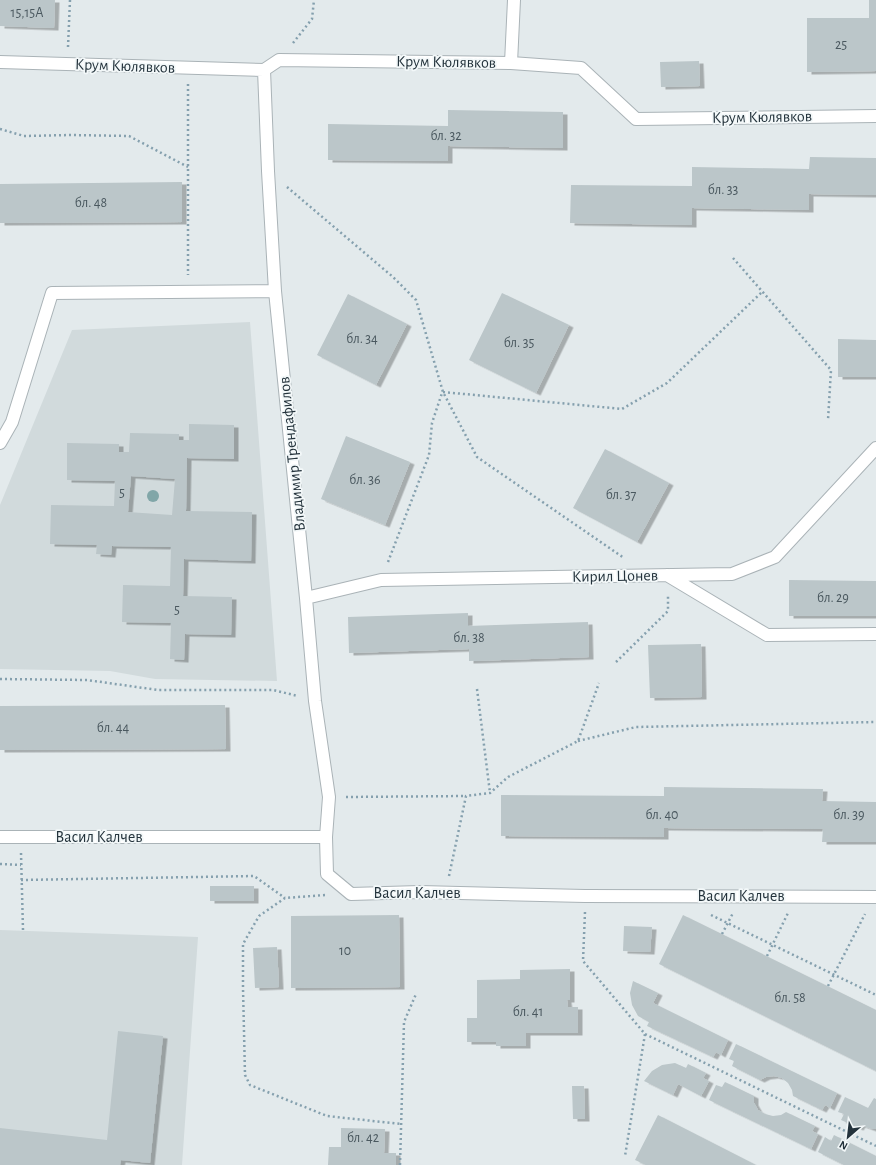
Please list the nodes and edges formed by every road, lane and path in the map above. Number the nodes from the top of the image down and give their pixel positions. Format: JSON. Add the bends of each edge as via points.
{"nodes":[{"id":1,"x":70,"y":0,"type":"edge"},
{"id":2,"x":314,"y":0,"type":"edge"},
{"id":3,"x":514,"y":0,"type":"edge"},
{"id":4,"x":279,"y":60,"type":"junction"},
{"id":5,"x":0,"y":62,"type":"edge"},
{"id":6,"x":511,"y":63,"type":"junction"},
{"id":7,"x":68,"y":64,"type":"junction"},
{"id":8,"x":188,"y":67,"type":"junction"},
{"id":9,"x":264,"y":70,"type":"junction"},
{"id":10,"x":876,"y":116,"type":"edge"},
{"id":11,"x":0,"y":129,"type":"edge"},
{"id":12,"x":188,"y":168,"type":"junction"},
{"id":13,"x":268,"y":171,"type":"junction"},
{"id":14,"x":733,"y":258,"type":"dead end"},
{"id":15,"x":275,"y":291,"type":"junction"},
{"id":16,"x":188,"y":292,"type":"junction"},
{"id":17,"x":762,"y":292,"type":"junction"},
{"id":18,"x":443,"y":392,"type":"junction"},
{"id":19,"x":828,"y":420,"type":"dead end"},
{"id":20,"x":0,"y":443,"type":"edge"},
{"id":21,"x":876,"y":448,"type":"edge"},
{"id":22,"x":624,"y":558,"type":"dead end"},
{"id":23,"x":667,"y":575,"type":"junction"},
{"id":24,"x":381,"y":580,"type":"junction"},
{"id":25,"x":306,"y":598,"type":"junction"},
{"id":26,"x":876,"y":634,"type":"edge"},
{"id":27,"x":616,"y":662,"type":"dead end"},
{"id":28,"x":0,"y":679,"type":"edge"},
{"id":29,"x":599,"y":683,"type":"dead end"},
{"id":30,"x":476,"y":689,"type":"dead end"},
{"id":31,"x":314,"y":701,"type":"junction"},
{"id":32,"x":876,"y":722,"type":"edge"},
{"id":33,"x":578,"y":741,"type":"junction"},
{"id":34,"x":490,"y":793,"type":"junction"},
{"id":35,"x":466,"y":796,"type":"junction"},
{"id":36,"x":330,"y":797,"type":"junction"},
{"id":37,"x":0,"y":837,"type":"edge"},
{"id":38,"x":20,"y":837,"type":"junction"},
{"id":39,"x":326,"y":837,"type":"junction"},
{"id":40,"x":0,"y":864,"type":"edge"},
{"id":41,"x":21,"y":865,"type":"junction"},
{"id":42,"x":22,"y":880,"type":"junction"},
{"id":43,"x":445,"y":892,"type":"junction"},
{"id":44,"x":351,"y":894,"type":"junction"},
{"id":45,"x":585,"y":896,"type":"junction"},
{"id":46,"x":797,"y":896,"type":"junction"},
{"id":47,"x":876,"y":896,"type":"edge"},
{"id":48,"x":285,"y":898,"type":"junction"},
{"id":49,"x":709,"y":914,"type":"dead end"},
{"id":50,"x":860,"y":923,"type":"dead end"},
{"id":51,"x":23,"y":930,"type":"dead end"},
{"id":52,"x":773,"y":945,"type":"junction"},
{"id":53,"x":767,"y":956,"type":"dead end"},
{"id":54,"x":834,"y":974,"type":"junction"},
{"id":55,"x":828,"y":986,"type":"dead end"},
{"id":56,"x":416,"y":994,"type":"dead end"},
{"id":57,"x":876,"y":995,"type":"edge"},
{"id":58,"x":645,"y":1034,"type":"junction"},
{"id":59,"x":401,"y":1124,"type":"junction"},
{"id":60,"x":876,"y":1146,"type":"edge"},
{"id":61,"x":625,"y":1156,"type":"dead end"},
{"id":62,"x":400,"y":1165,"type":"edge"}],
"edges":[{"from":1,"to":7,"type":"path"},
{"from":2,"to":4,"type":"path","via":[[312,19]]},
{"from":3,"to":6,"type":"street"},
{"from":4,"to":6,"type":"street","name":"Крум Кюлявков"},
{"from":4,"to":9,"type":"street"},
{"from":5,"to":7,"type":"street","name":"Крум Кюлявков"},
{"from":6,"to":10,"type":"street","name":"Крум Кюлявков","via":[[581,68],[636,119]]},
{"from":7,"to":8,"type":"street","name":"Крум Кюлявков"},
{"from":8,"to":9,"type":"street","name":"Крум Кюлявков"},
{"from":8,"to":12,"type":"path"},
{"from":9,"to":13,"type":"street","name":"Владимир Трендафилов"},
{"from":11,"to":12,"type":"path","via":[[24,136],[129,136]]},
{"from":12,"to":16,"type":"path"},
{"from":13,"to":15,"type":"street","name":"Владимир Трендафилов"},
{"from":13,"to":18,"type":"path","via":[[393,277],[416,300]]},
{"from":14,"to":17,"type":"path"},
{"from":15,"to":16,"type":"street"},
{"from":15,"to":25,"type":"street","name":"Владимир Трендафилов"},
{"from":16,"to":20,"type":"street","via":[[52,293],[12,422]]},
{"from":17,"to":18,"type":"path","via":[[667,383],[622,409]]},
{"from":17,"to":19,"type":"path","via":[[830,370]]},
{"from":18,"to":22,"type":"path","via":[[477,457]]},
{"from":18,"to":24,"type":"path","via":[[432,423],[429,456]]},
{"from":21,"to":23,"type":"street","name":"Кирил Цонев","via":[[775,557],[732,574]]},
{"from":23,"to":24,"type":"street","name":"Кирил Цонев"},
{"from":23,"to":26,"type":"street","via":[[767,635]]},
{"from":23,"to":27,"type":"path","via":[[668,611]]},
{"from":24,"to":25,"type":"street","name":"Кирил Цонев"},
{"from":25,"to":31,"type":"street","name":"Владимир Трендафилов"},
{"from":28,"to":31,"type":"path","via":[[87,680],[158,690],[273,690]]},
{"from":29,"to":33,"type":"path"},
{"from":30,"to":34,"type":"path"},
{"from":31,"to":36,"type":"street","name":"Владимир Трендафилов"},
{"from":32,"to":33,"type":"path","via":[[636,727]]},
{"from":33,"to":34,"type":"path","via":[[508,777]]},
{"from":34,"to":35,"type":"path"},
{"from":35,"to":36,"type":"path"},
{"from":35,"to":43,"type":"path"},
{"from":36,"to":39,"type":"street","name":"Владимир Трендафилов"},
{"from":37,"to":38,"type":"street","name":"Васил Калчев"},
{"from":38,"to":39,"type":"street","name":"Васил Калчев"},
{"from":38,"to":41,"type":"path"},
{"from":39,"to":44,"type":"street","name":"Васил Калчев","via":[[328,874]]},
{"from":40,"to":41,"type":"path"},
{"from":41,"to":42,"type":"path"},
{"from":42,"to":48,"type":"path","via":[[254,876]]},
{"from":42,"to":51,"type":"path"},
{"from":43,"to":44,"type":"street","name":"Васил Калчев"},
{"from":43,"to":45,"type":"street","name":"Васил Калчев"},
{"from":44,"to":48,"type":"path"},
{"from":45,"to":46,"type":"street","name":"Васил Калчев"},
{"from":45,"to":58,"type":"path","via":[[583,961]]},
{"from":46,"to":47,"type":"street","name":"Васил Калчев"},
{"from":46,"to":52,"type":"path"},
{"from":48,"to":59,"type":"path","via":[[259,916],[243,944],[245,1075],[250,1086],[327,1116]]},
{"from":49,"to":52,"type":"path"},
{"from":50,"to":54,"type":"path"},
{"from":52,"to":53,"type":"path"},
{"from":52,"to":54,"type":"path"},
{"from":54,"to":55,"type":"path"},
{"from":54,"to":57,"type":"path"},
{"from":56,"to":59,"type":"path","via":[[404,1022]]},
{"from":58,"to":60,"type":"path"},
{"from":58,"to":61,"type":"path"},
{"from":59,"to":62,"type":"path"}]}
